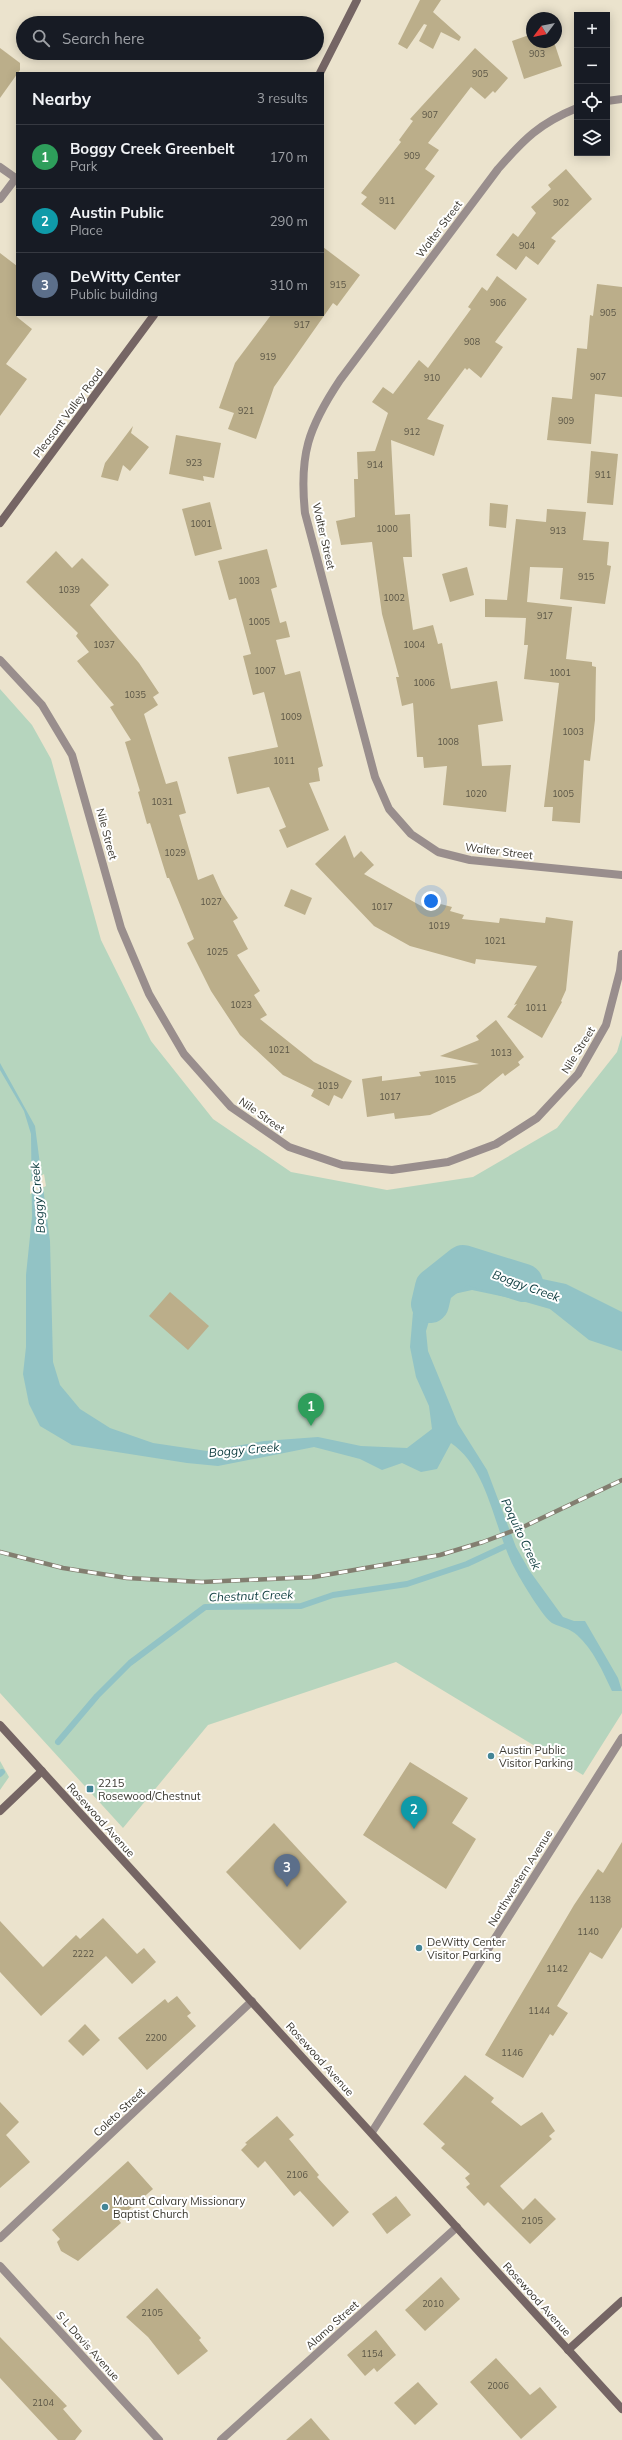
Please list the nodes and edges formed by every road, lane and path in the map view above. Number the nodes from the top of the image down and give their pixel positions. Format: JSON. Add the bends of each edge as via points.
{"nodes":[{"id":1,"x":357,"y":0,"type":"edge"},
{"id":2,"x":321,"y":72,"type":"edge"},
{"id":3,"x":622,"y":99,"type":"edge"},
{"id":4,"x":610,"y":101,"type":"edge"},
{"id":5,"x":574,"y":109,"type":"edge"},
{"id":6,"x":0,"y":167,"type":"edge"},
{"id":7,"x":16,"y":178,"type":"edge"},
{"id":8,"x":0,"y":199,"type":"edge"},
{"id":9,"x":153,"y":316,"type":"edge"},
{"id":10,"x":0,"y":523,"type":"edge"},
{"id":11,"x":0,"y":660,"type":"edge"},
{"id":12,"x":622,"y":875,"type":"edge"},
{"id":13,"x":622,"y":954,"type":"edge"},
{"id":14,"x":0,"y":1725,"type":"edge"},
{"id":15,"x":622,"y":1738,"type":"edge"},
{"id":16,"x":42,"y":1771,"type":"junction"},
{"id":17,"x":0,"y":1811,"type":"edge"},
{"id":18,"x":252,"y":2002,"type":"junction"},
{"id":19,"x":372,"y":2132,"type":"junction"},
{"id":20,"x":457,"y":2227,"type":"junction"},
{"id":21,"x":0,"y":2238,"type":"edge"},
{"id":22,"x":0,"y":2266,"type":"edge"},
{"id":23,"x":622,"y":2301,"type":"edge"},
{"id":24,"x":568,"y":2350,"type":"junction"},
{"id":25,"x":622,"y":2409,"type":"edge"},
{"id":26,"x":159,"y":2440,"type":"edge"},
{"id":27,"x":221,"y":2440,"type":"edge"}],
"edges":[{"from":1,"to":2,"type":"street"},
{"from":3,"to":4,"type":"street"},
{"from":5,"to":12,"type":"street","name":"Walter Street","via":[[552,118],[522,140],[340,380],[320,409],[307,443],[302,481],[305,513],[372,770],[389,809],[411,834],[438,852],[470,860]]},
{"from":6,"to":7,"type":"street"},
{"from":7,"to":8,"type":"street"},
{"from":9,"to":10,"type":"street","name":"Pleasant Valley Road"},
{"from":11,"to":13,"type":"street","name":"Nile Street","via":[[42,705],[72,755],[121,928],[149,994],[184,1054],[231,1107],[289,1147],[342,1165],[392,1170],[448,1162],[496,1144],[537,1118],[578,1074],[606,1025]]},
{"from":14,"to":16,"type":"street","name":"Rosewood Avenue"},
{"from":15,"to":19,"type":"street","name":"Northwestern Avenue"},
{"from":16,"to":17,"type":"street"},
{"from":16,"to":18,"type":"street","name":"Rosewood Avenue"},
{"from":18,"to":19,"type":"street","name":"Rosewood Avenue"},
{"from":18,"to":21,"type":"street","name":"Coleto Street"},
{"from":19,"to":20,"type":"street","name":"Rosewood Avenue"},
{"from":20,"to":24,"type":"street","name":"Rosewood Avenue"},
{"from":20,"to":27,"type":"street","name":"Alamo Street"},
{"from":22,"to":26,"type":"street","name":"S L Davis Avenue"},
{"from":23,"to":24,"type":"street"},
{"from":24,"to":25,"type":"street","name":"Rosewood Avenue"}]}
